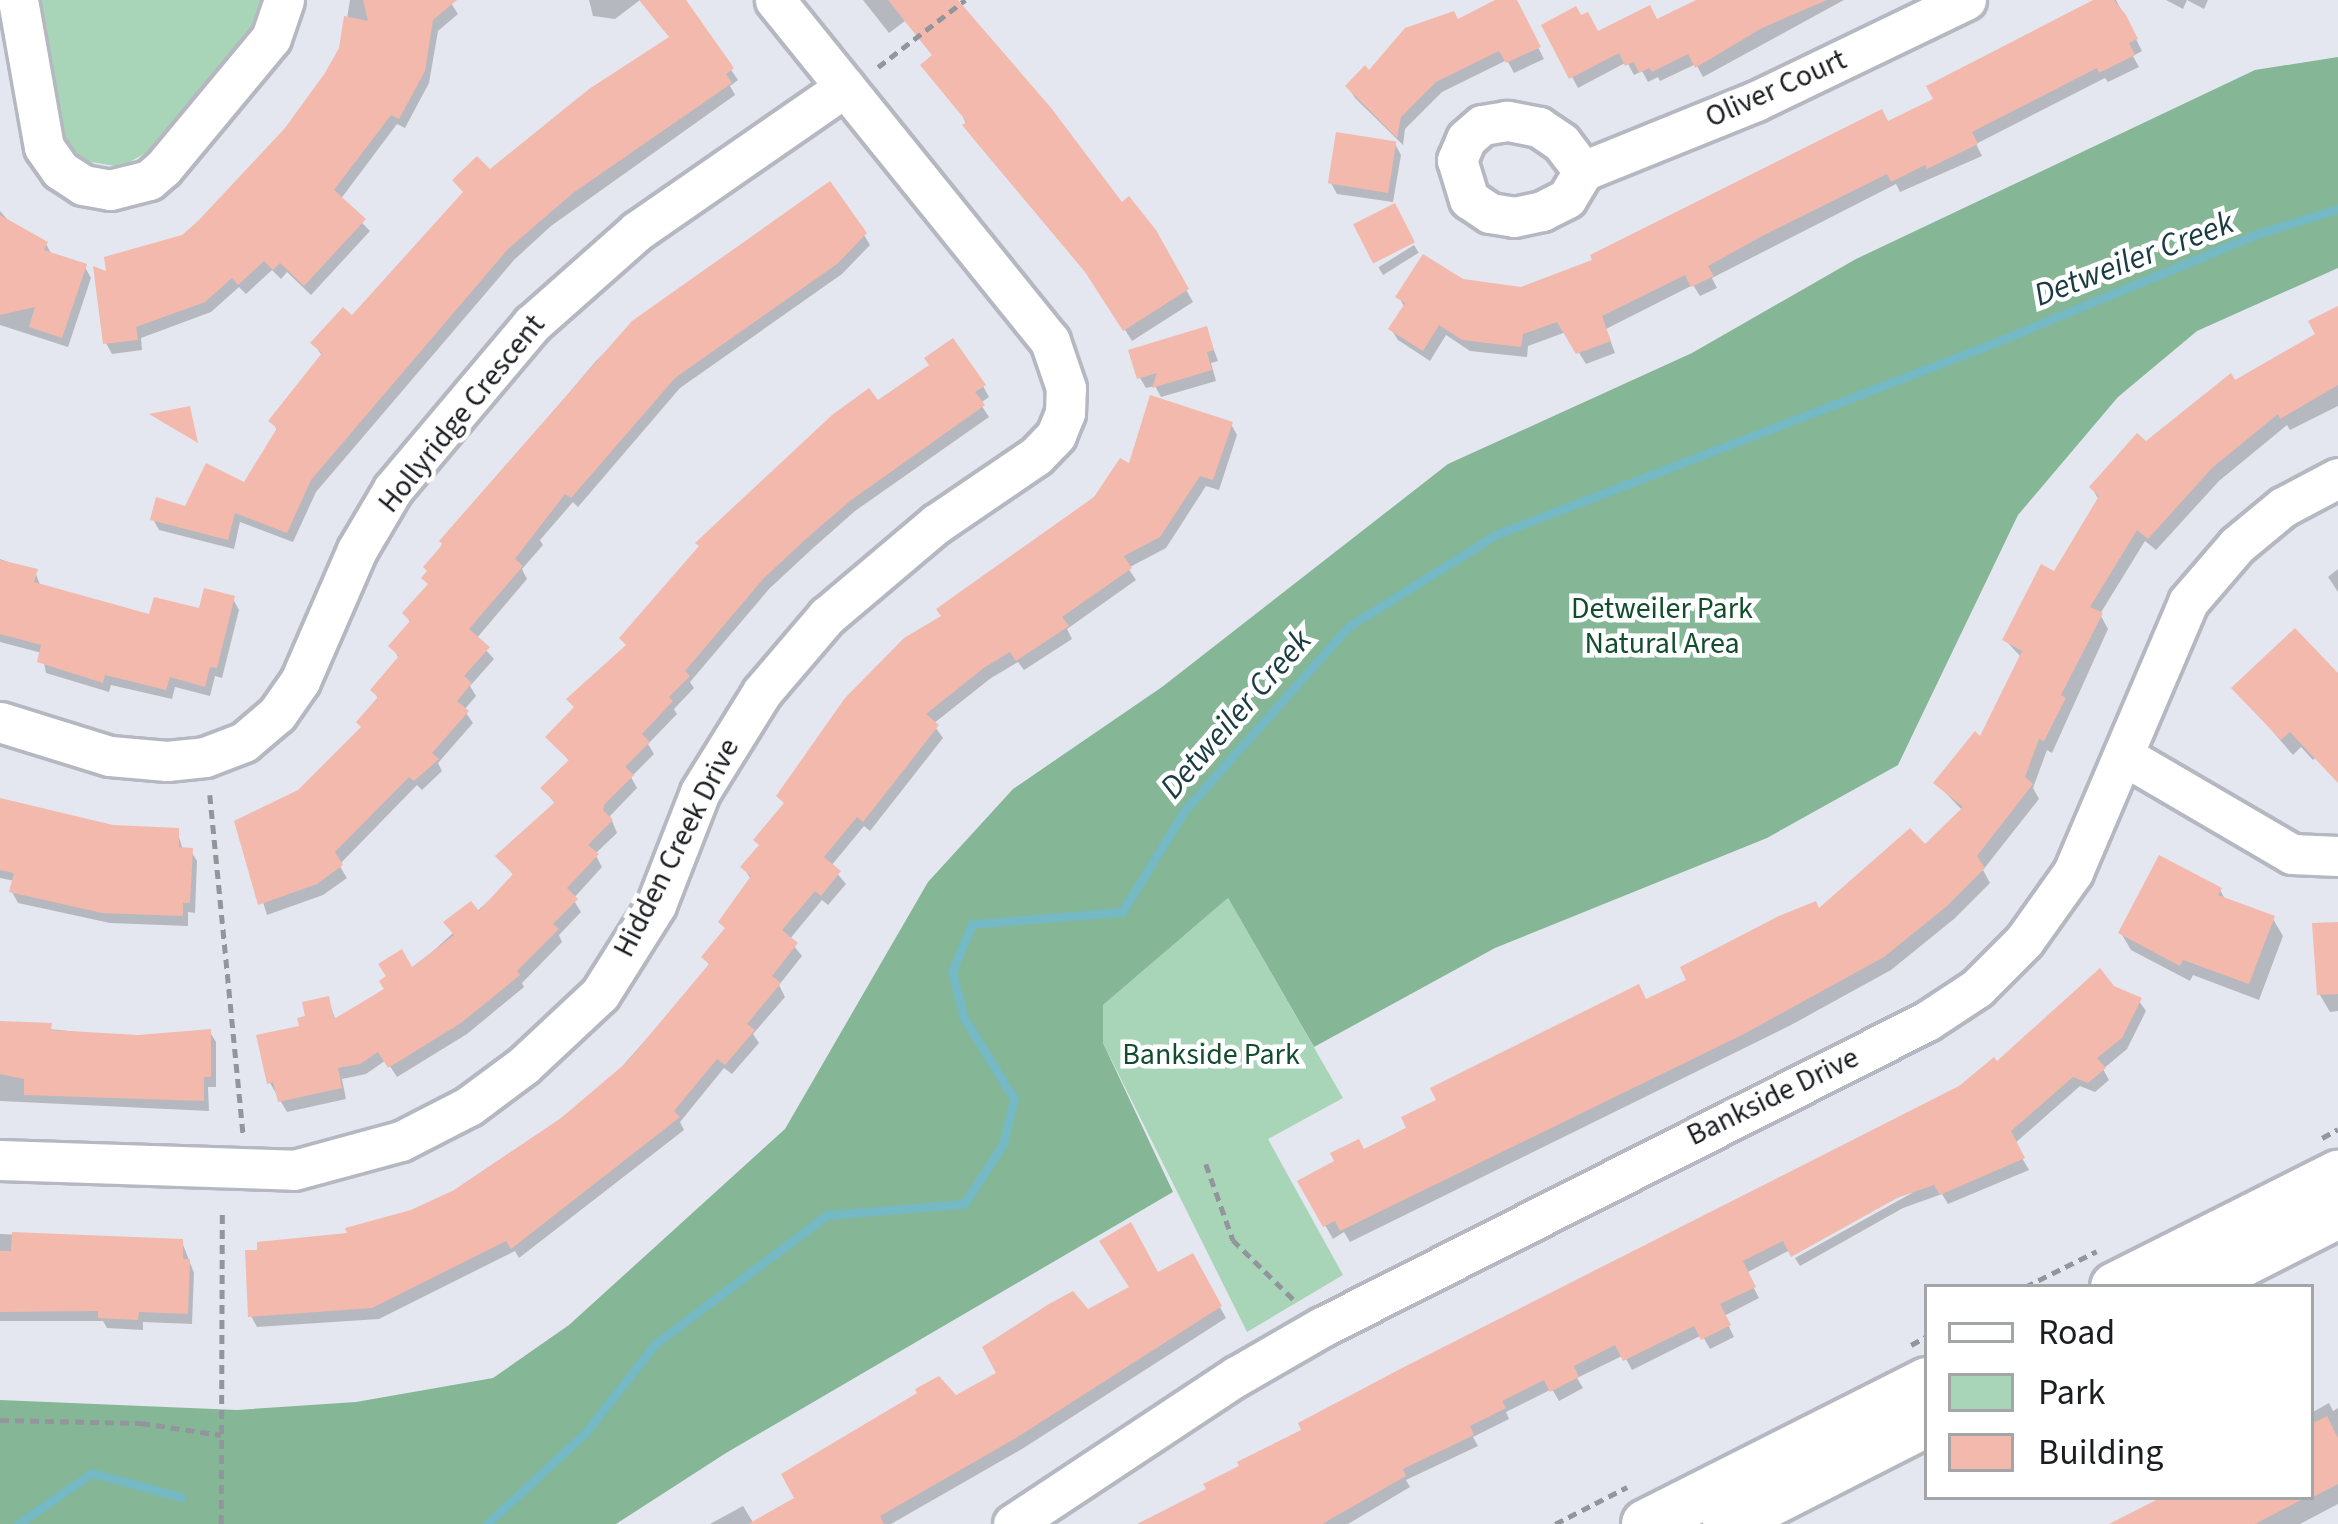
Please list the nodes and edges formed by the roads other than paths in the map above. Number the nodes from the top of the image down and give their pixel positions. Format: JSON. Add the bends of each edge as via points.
{"nodes":[{"id":1,"x":18,"y":0,"type":"edge"},
{"id":2,"x":284,"y":0,"type":"edge"},
{"id":3,"x":776,"y":0,"type":"edge"},
{"id":4,"x":1966,"y":0,"type":"edge"},
{"id":5,"x":861,"y":77,"type":"junction"},
{"id":6,"x":1583,"y":171,"type":"dead end"},
{"id":7,"x":2338,"y":478,"type":"edge"},
{"id":8,"x":0,"y":722,"type":"edge"},
{"id":9,"x":2126,"y":757,"type":"junction"},
{"id":10,"x":2338,"y":856,"type":"edge"},
{"id":11,"x":0,"y":1160,"type":"edge"},
{"id":12,"x":2338,"y":1175,"type":"edge"},
{"id":13,"x":2338,"y":1214,"type":"edge"},
{"id":14,"x":2122,"y":1284,"type":"edge"},
{"id":15,"x":2200,"y":1284,"type":"edge"},
{"id":16,"x":1924,"y":1384,"type":"edge"},
{"id":17,"x":1924,"y":1425,"type":"edge"},
{"id":18,"x":1013,"y":1524,"type":"edge"},
{"id":19,"x":1646,"y":1524,"type":"edge"},
{"id":20,"x":1727,"y":1524,"type":"edge"}],
"edges":[{"from":1,"to":2,"type":"street","via":[[44,148],[83,185],[110,190],[164,168],[271,38]]},
{"from":3,"to":5,"type":"street","name":"Hidden Creek Drive"},
{"from":4,"to":6,"type":"street","name":"Oliver Court","via":[[1756,101]]},
{"from":5,"to":8,"type":"street","name":"Hollyridge Crescent","via":[[637,232],[532,324],[393,489],[300,681],[244,742],[167,761],[110,756]]},
{"from":5,"to":11,"type":"street","name":"Hidden Creek Drive","via":[[1050,341],[1066,388],[1056,435],[936,524],[814,631],[762,692],[700,792],[656,905],[600,994],[469,1106],[401,1141],[294,1170]]},
{"from":7,"to":9,"type":"street","name":"Bankside Drive","via":[[2283,507],[2237,545],[2188,602]]},
{"from":9,"to":10,"type":"street","via":[[2292,854]]},
{"from":9,"to":18,"type":"street","name":"Bankside Drive","via":[[2073,872],[2024,941],[1977,988],[1927,1022],[1322,1327]]},
{"from":12,"to":14,"type":"main road"},
{"from":13,"to":15,"type":"main road"},
{"from":16,"to":19,"type":"main road"},
{"from":17,"to":20,"type":"main road"}]}
